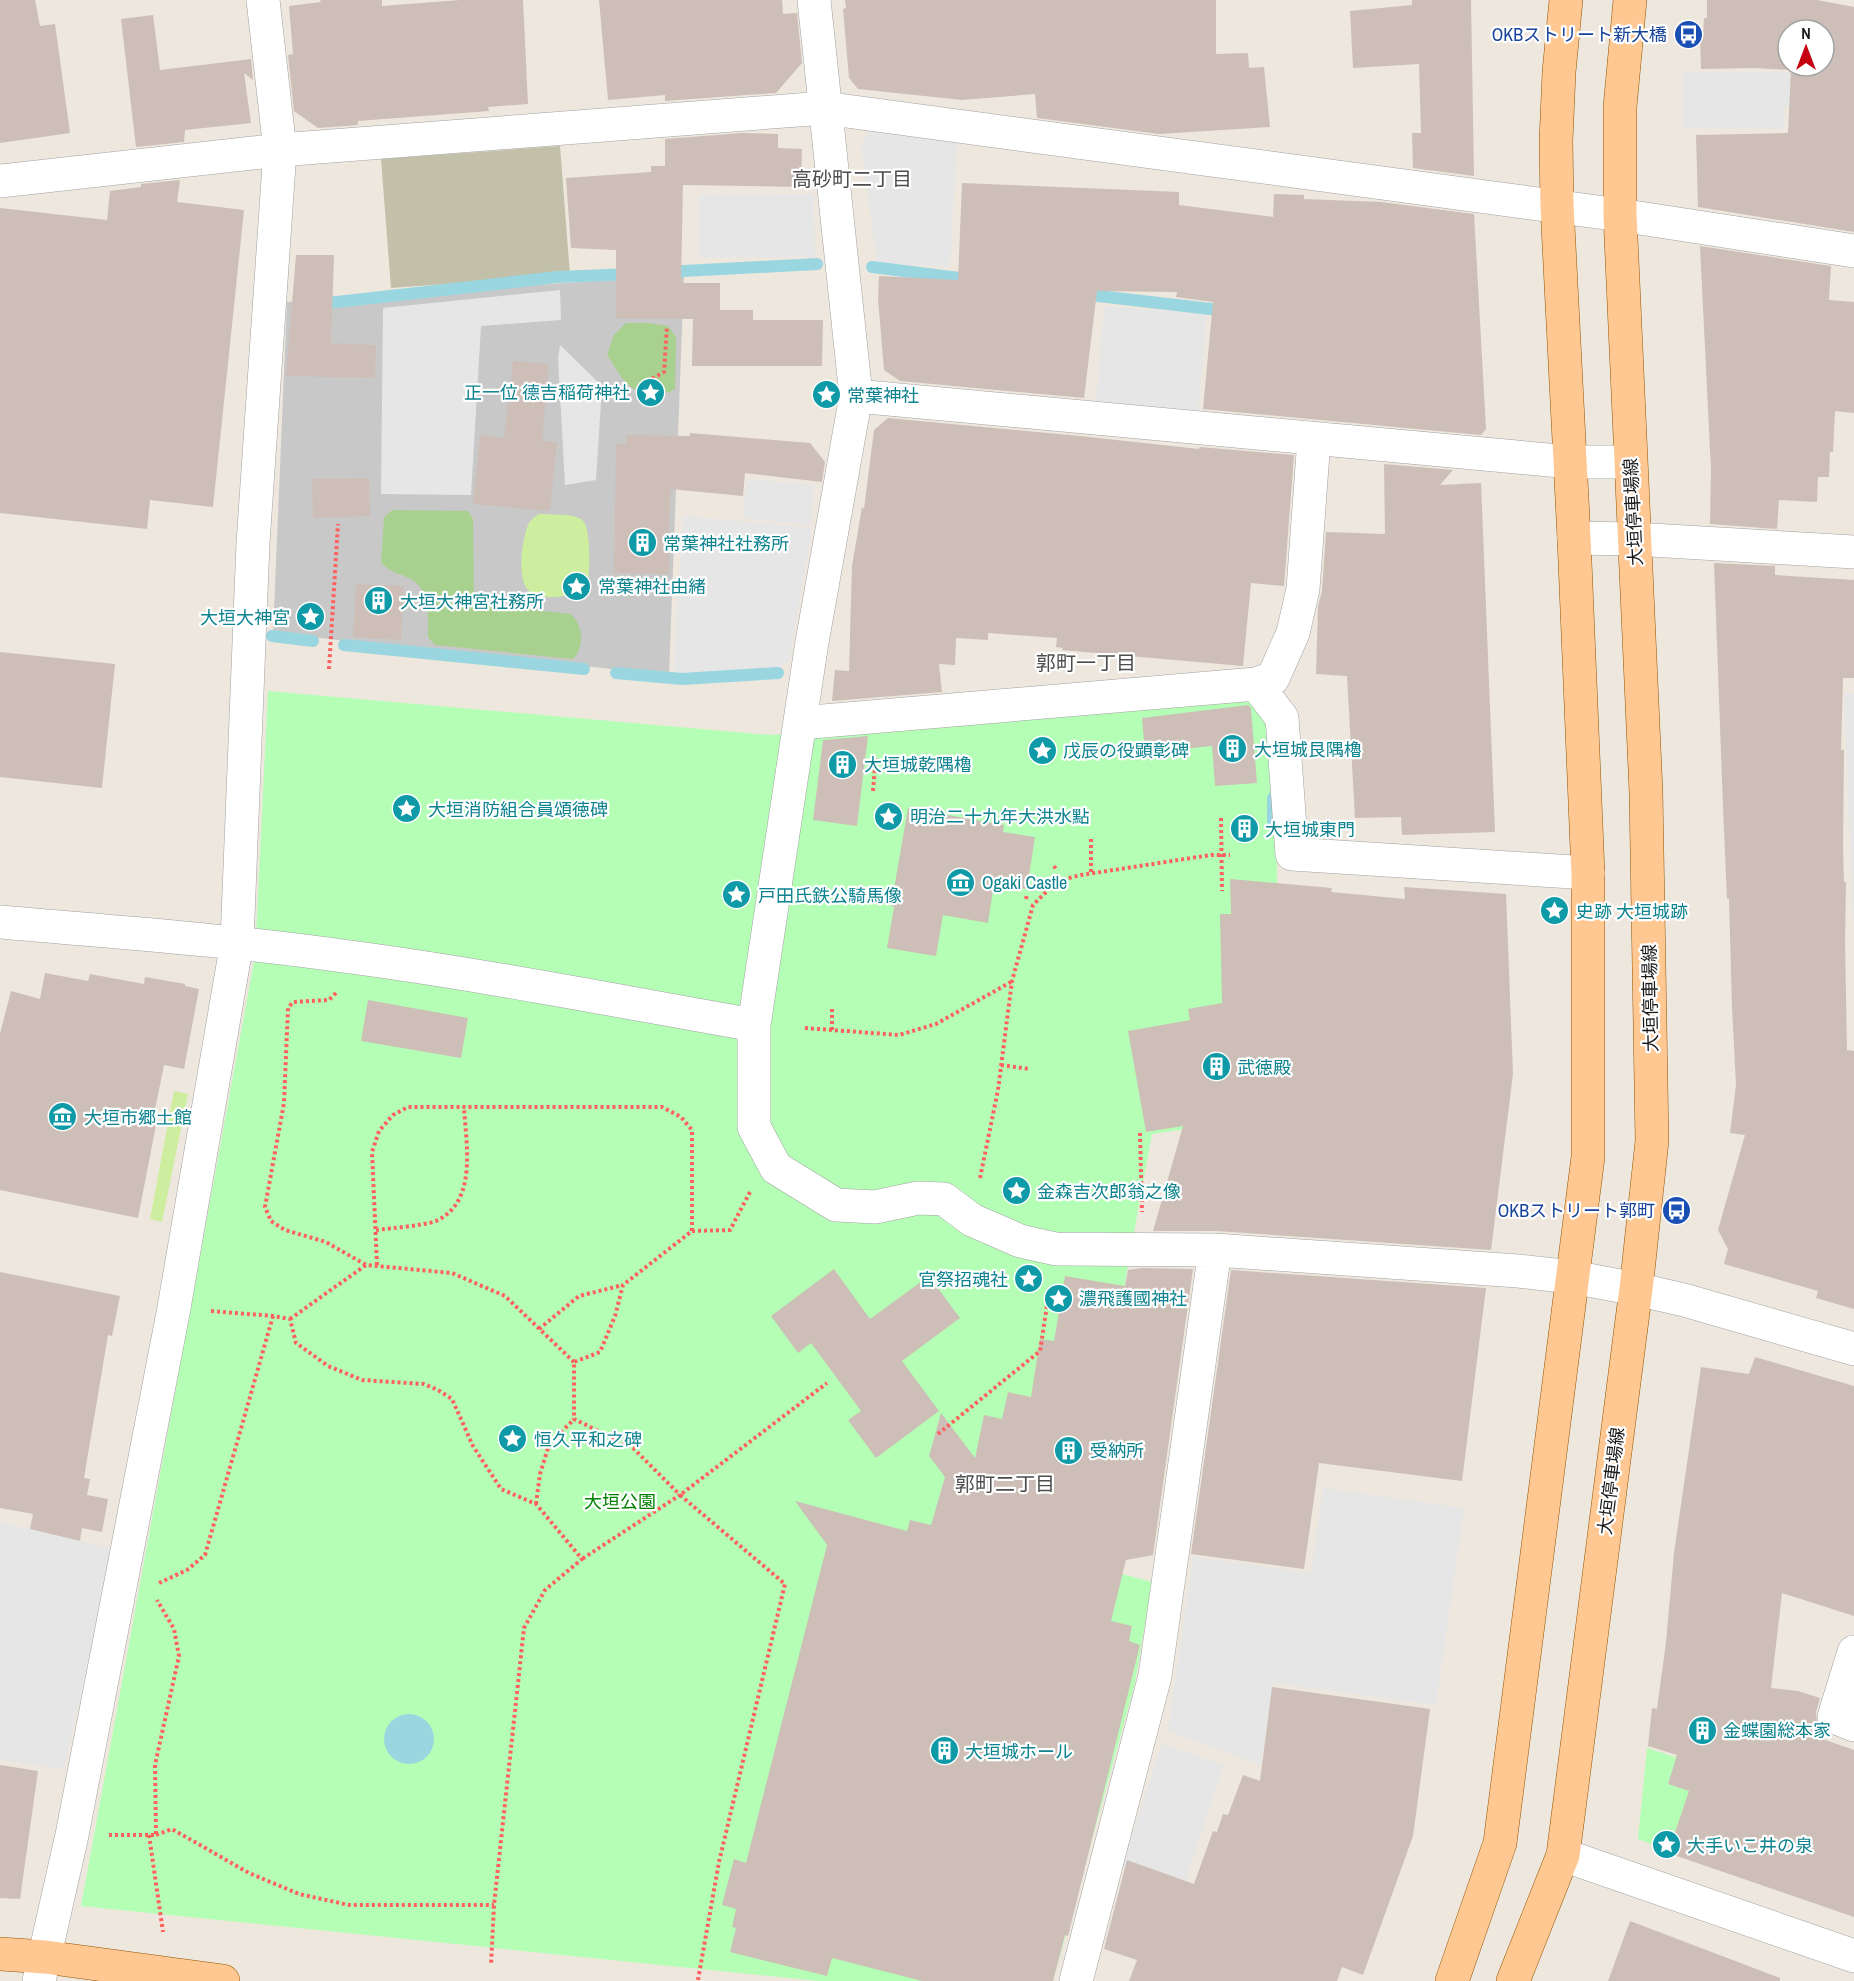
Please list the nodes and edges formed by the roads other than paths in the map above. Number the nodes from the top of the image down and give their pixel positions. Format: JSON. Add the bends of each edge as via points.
{"nodes":[{"id":1,"x":263,"y":0,"type":"edge"},
{"id":2,"x":814,"y":0,"type":"edge"},
{"id":3,"x":1566,"y":0,"type":"edge"},
{"id":4,"x":1630,"y":0,"type":"edge"},
{"id":5,"x":824,"y":108,"type":"junction"},
{"id":6,"x":280,"y":150,"type":"junction"},
{"id":7,"x":0,"y":181,"type":"edge"},
{"id":8,"x":1557,"y":206,"type":"junction"},
{"id":9,"x":1620,"y":215,"type":"junction"},
{"id":10,"x":1854,"y":251,"type":"edge"},
{"id":11,"x":856,"y":396,"type":"junction"},
{"id":12,"x":1314,"y":439,"type":"junction"},
{"id":13,"x":1570,"y":462,"type":"junction"},
{"id":14,"x":1630,"y":462,"type":"junction"},
{"id":15,"x":1574,"y":538,"type":"junction"},
{"id":16,"x":1634,"y":539,"type":"junction"},
{"id":17,"x":1854,"y":552,"type":"edge"},
{"id":18,"x":1256,"y":684,"type":"junction"},
{"id":19,"x":800,"y":723,"type":"junction"},
{"id":20,"x":1588,"y":873,"type":"junction"},
{"id":21,"x":0,"y":922,"type":"edge"},
{"id":22,"x":237,"y":942,"type":"junction"},
{"id":23,"x":754,"y":1025,"type":"junction"},
{"id":24,"x":1215,"y":1250,"type":"junction"},
{"id":25,"x":1572,"y":1277,"type":"junction"},
{"id":26,"x":1636,"y":1289,"type":"junction"},
{"id":27,"x":1854,"y":1349,"type":"edge"},
{"id":28,"x":1854,"y":1652,"type":"edge"},
{"id":29,"x":1854,"y":1725,"type":"edge"},
{"id":30,"x":1563,"y":1856,"type":"junction"},
{"id":31,"x":0,"y":1954,"type":"edge"},
{"id":32,"x":1854,"y":1956,"type":"edge"},
{"id":33,"x":42,"y":1969,"type":"edge"},
{"id":34,"x":223,"y":1981,"type":"edge"},
{"id":35,"x":1076,"y":1981,"type":"edge"},
{"id":36,"x":1452,"y":1981,"type":"edge"},
{"id":37,"x":1513,"y":1981,"type":"edge"}],
"edges":[{"from":1,"to":6,"type":"street"},
{"from":2,"to":5,"type":"street"},
{"from":3,"to":8,"type":"main road","via":[[1559,72]]},
{"from":4,"to":9,"type":"main road","name":"大垣停車場線","via":[[1620,106]]},
{"from":5,"to":6,"type":"street"},
{"from":5,"to":8,"type":"street"},
{"from":5,"to":11,"type":"street"},
{"from":6,"to":7,"type":"street"},
{"from":6,"to":22,"type":"street","via":[[253,543]]},
{"from":8,"to":9,"type":"street"},
{"from":8,"to":13,"type":"main road"},
{"from":9,"to":10,"type":"street"},
{"from":9,"to":14,"type":"main road","name":"大垣停車場線"},
{"from":11,"to":12,"type":"street"},
{"from":11,"to":19,"type":"street"},
{"from":12,"to":13,"type":"street"},
{"from":12,"to":18,"type":"street","via":[[1303,589],[1293,633],[1272,678]]},
{"from":13,"to":14,"type":"street"},
{"from":13,"to":15,"type":"main road"},
{"from":14,"to":16,"type":"main road","name":"大垣停車場線"},
{"from":15,"to":16,"type":"street"},
{"from":15,"to":20,"type":"main road"},
{"from":16,"to":17,"type":"street"},
{"from":16,"to":26,"type":"main road","name":"大垣停車場線","via":[[1646,792],[1652,1142]]},
{"from":18,"to":19,"type":"street"},
{"from":18,"to":20,"type":"street","via":[[1282,717],[1292,854]]},
{"from":19,"to":23,"type":"street"},
{"from":20,"to":25,"type":"main road","via":[[1588,1157]]},
{"from":21,"to":22,"type":"street"},
{"from":22,"to":23,"type":"street","via":[[462,973]]},
{"from":22,"to":33,"type":"street","via":[[174,1308],[135,1585]]},
{"from":23,"to":24,"type":"street","via":[[754,1127],[776,1168],[837,1205],[875,1207],[918,1198],[944,1199],[972,1220],[1020,1241],[1056,1249]]},
{"from":24,"to":25,"type":"street"},
{"from":24,"to":35,"type":"street","via":[[1155,1676]]},
{"from":25,"to":26,"type":"street"},
{"from":25,"to":36,"type":"main road","via":[[1500,1843]]},
{"from":26,"to":27,"type":"street"},
{"from":26,"to":30,"type":"main road","name":"大垣停車場線"},
{"from":28,"to":29,"type":"street","via":[[1834,1717]]},
{"from":30,"to":32,"type":"street"},
{"from":30,"to":37,"type":"main road","name":"大垣停車場線"},
{"from":31,"to":33,"type":"main road"},
{"from":33,"to":34,"type":"main road"}]}
